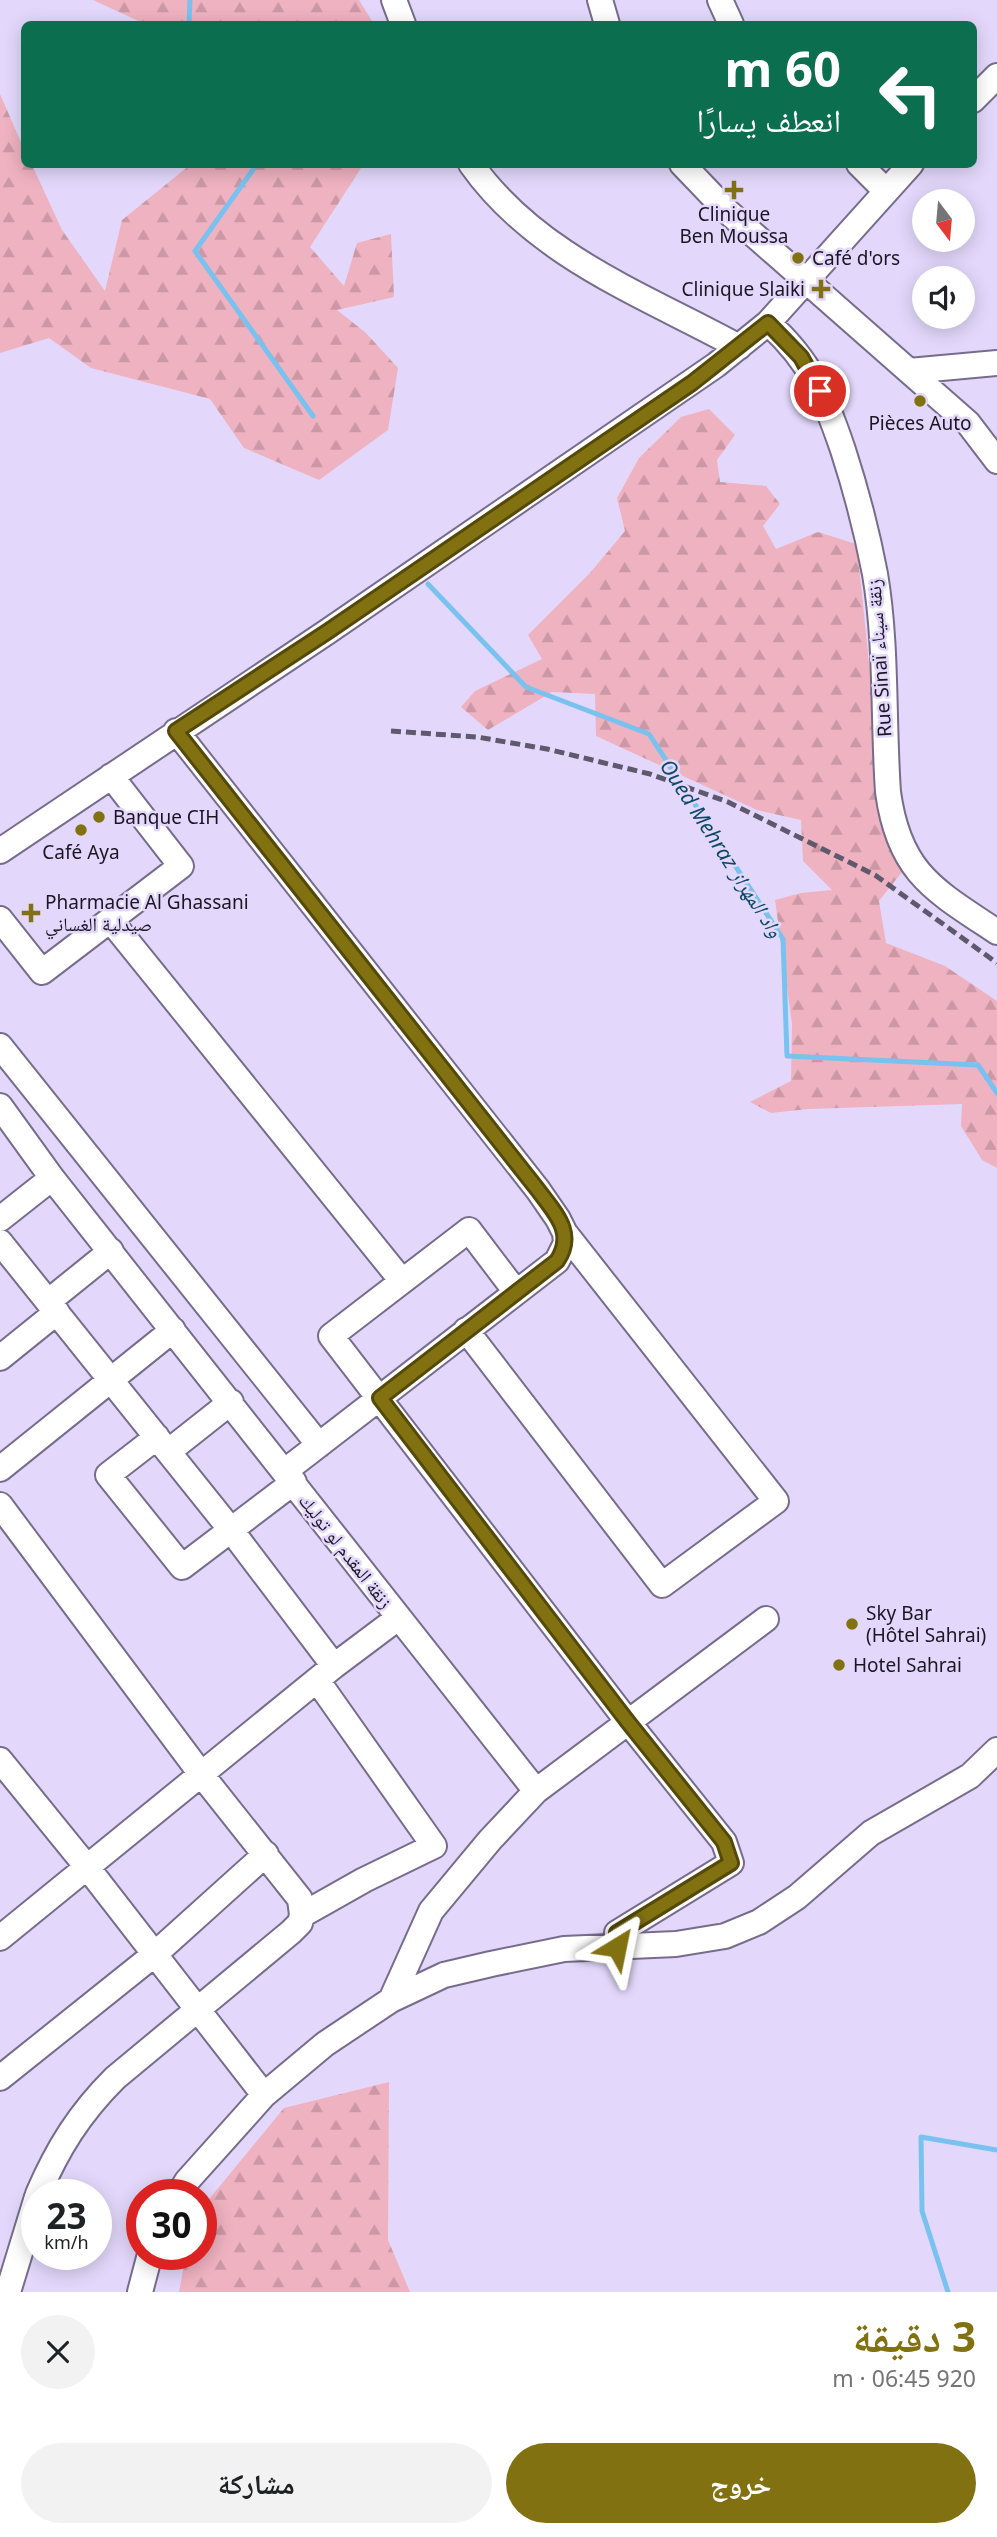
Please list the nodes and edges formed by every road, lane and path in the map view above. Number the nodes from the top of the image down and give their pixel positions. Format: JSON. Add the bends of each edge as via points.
{"nodes":[{"id":1,"x":394,"y":0,"type":"edge"},
{"id":2,"x":600,"y":0,"type":"edge"},
{"id":3,"x":720,"y":0,"type":"edge"},
{"id":4,"x":402,"y":21,"type":"edge"},
{"id":5,"x":606,"y":21,"type":"edge"},
{"id":6,"x":730,"y":21,"type":"edge"},
{"id":7,"x":997,"y":76,"type":"edge"},
{"id":8,"x":977,"y":96,"type":"edge"},
{"id":9,"x":474,"y":168,"type":"edge"},
{"id":10,"x":686,"y":168,"type":"edge"},
{"id":11,"x":863,"y":168,"type":"edge"},
{"id":12,"x":907,"y":168,"type":"edge"},
{"id":13,"x":886,"y":191,"type":"junction"},
{"id":14,"x":806,"y":282,"type":"junction"},
{"id":15,"x":768,"y":323,"type":"junction"},
{"id":16,"x":739,"y":347,"type":"junction"},
{"id":17,"x":997,"y":363,"type":"edge"},
{"id":18,"x":909,"y":372,"type":"junction"},
{"id":19,"x":997,"y":461,"type":"edge"},
{"id":20,"x":176,"y":731,"type":"junction"},
{"id":21,"x":111,"y":776,"type":"junction"},
{"id":22,"x":0,"y":851,"type":"edge"},
{"id":23,"x":0,"y":919,"type":"edge"},
{"id":24,"x":111,"y":921,"type":"junction"},
{"id":25,"x":997,"y":932,"type":"edge"},
{"id":26,"x":0,"y":1046,"type":"edge"},
{"id":27,"x":0,"y":1106,"type":"edge"},
{"id":28,"x":52,"y":1178,"type":"junction"},
{"id":29,"x":0,"y":1219,"type":"edge"},
{"id":30,"x":565,"y":1233,"type":"junction"},
{"id":31,"x":0,"y":1242,"type":"edge"},
{"id":32,"x":111,"y":1251,"type":"junction"},
{"id":33,"x":402,"y":1281,"type":"junction"},
{"id":34,"x":516,"y":1292,"type":"junction"},
{"id":35,"x":53,"y":1307,"type":"junction"},
{"id":36,"x":173,"y":1330,"type":"junction"},
{"id":37,"x":466,"y":1331,"type":"junction"},
{"id":38,"x":0,"y":1358,"type":"edge"},
{"id":39,"x":111,"y":1379,"type":"junction"},
{"id":40,"x":380,"y":1398,"type":"junction"},
{"id":41,"x":231,"y":1402,"type":"junction"},
{"id":42,"x":163,"y":1444,"type":"junction"},
{"id":43,"x":319,"y":1445,"type":"junction"},
{"id":44,"x":0,"y":1469,"type":"edge"},
{"id":45,"x":289,"y":1477,"type":"junction"},
{"id":46,"x":0,"y":1505,"type":"edge"},
{"id":47,"x":231,"y":1530,"type":"junction"},
{"id":48,"x":398,"y":1618,"type":"junction"},
{"id":49,"x":766,"y":1619,"type":"dead end"},
{"id":50,"x":326,"y":1673,"type":"junction"},
{"id":51,"x":628,"y":1722,"type":"junction"},
{"id":52,"x":997,"y":1750,"type":"edge"},
{"id":53,"x":0,"y":1761,"type":"edge"},
{"id":54,"x":201,"y":1774,"type":"junction"},
{"id":55,"x":536,"y":1791,"type":"junction"},
{"id":56,"x":266,"y":1854,"type":"junction"},
{"id":57,"x":87,"y":1867,"type":"junction"},
{"id":58,"x":302,"y":1915,"type":"junction"},
{"id":59,"x":0,"y":1938,"type":"edge"},
{"id":60,"x":617,"y":1947,"type":"junction"},
{"id":61,"x":155,"y":1954,"type":"junction"},
{"id":62,"x":391,"y":2000,"type":"junction"},
{"id":63,"x":199,"y":2011,"type":"junction"},
{"id":64,"x":0,"y":2078,"type":"edge"},
{"id":65,"x":264,"y":2095,"type":"junction"},
{"id":66,"x":44,"y":2179,"type":"edge"},
{"id":67,"x":189,"y":2179,"type":"edge"},
{"id":68,"x":21,"y":2249,"type":"edge"},
{"id":69,"x":146,"y":2270,"type":"edge"},
{"id":70,"x":8,"y":2292,"type":"edge"},
{"id":71,"x":140,"y":2292,"type":"edge"}],
"edges":[{"from":1,"to":4,"type":"street"},
{"from":2,"to":5,"type":"street"},
{"from":3,"to":6,"type":"street"},
{"from":7,"to":8,"type":"street"},
{"from":9,"to":16,"type":"street","via":[[496,197],[543,239]]},
{"from":10,"to":14,"type":"street"},
{"from":11,"to":13,"type":"street"},
{"from":12,"to":13,"type":"street"},
{"from":13,"to":14,"type":"street"},
{"from":14,"to":15,"type":"street"},
{"from":14,"to":18,"type":"street"},
{"from":15,"to":16,"type":"street"},
{"from":15,"to":25,"type":"street","name":"Rue Sinaï زنقة سيناء","via":[[814,376],[839,437],[864,523],[875,575],[887,783],[895,830],[920,874]]},
{"from":16,"to":20,"type":"street"},
{"from":17,"to":18,"type":"street"},
{"from":18,"to":19,"type":"street","via":[[968,424]]},
{"from":20,"to":21,"type":"street"},
{"from":20,"to":30,"type":"street","via":[[538,1190]]},
{"from":21,"to":22,"type":"street"},
{"from":21,"to":24,"type":"street","via":[[181,866]]},
{"from":23,"to":24,"type":"street","via":[[42,972]]},
{"from":24,"to":33,"type":"street"},
{"from":26,"to":43,"type":"street"},
{"from":27,"to":28,"type":"street","name":"زنقة المقدم لو توليك"},
{"from":28,"to":29,"type":"street"},
{"from":28,"to":32,"type":"street","name":"زنقة المقدم لو توليك"},
{"from":30,"to":34,"type":"street","via":[[566,1243],[557,1261]]},
{"from":30,"to":37,"type":"street","via":[[776,1501],[662,1585]]},
{"from":31,"to":35,"type":"street"},
{"from":32,"to":35,"type":"street"},
{"from":32,"to":36,"type":"street","name":"زنقة المقدم لو توليك"},
{"from":33,"to":34,"type":"street","via":[[469,1230]]},
{"from":33,"to":40,"type":"street","via":[[331,1336]]},
{"from":34,"to":37,"type":"street"},
{"from":35,"to":38,"type":"street"},
{"from":35,"to":39,"type":"street"},
{"from":36,"to":39,"type":"street"},
{"from":36,"to":41,"type":"street","name":"زنقة المقدم لو توليك"},
{"from":37,"to":40,"type":"street"},
{"from":39,"to":42,"type":"street"},
{"from":39,"to":44,"type":"street"},
{"from":40,"to":43,"type":"street"},
{"from":40,"to":51,"type":"street"},
{"from":41,"to":42,"type":"street"},
{"from":41,"to":45,"type":"street","name":"زنقة المقدم لو توليك"},
{"from":42,"to":47,"type":"street"},
{"from":42,"to":47,"type":"street","via":[[108,1475],[182,1567]]},
{"from":43,"to":45,"type":"street"},
{"from":45,"to":47,"type":"street"},
{"from":45,"to":48,"type":"street","name":"زنقة المقدم لو توليك"},
{"from":46,"to":54,"type":"street"},
{"from":47,"to":50,"type":"street"},
{"from":48,"to":50,"type":"street"},
{"from":48,"to":55,"type":"street","name":"زنقة المقدم لو توليك"},
{"from":49,"to":51,"type":"street"},
{"from":50,"to":54,"type":"street"},
{"from":50,"to":58,"type":"street","via":[[434,1846]]},
{"from":51,"to":55,"type":"street"},
{"from":51,"to":60,"type":"street","via":[[724,1842],[731,1863],[628,1924],[617,1933]]},
{"from":52,"to":60,"type":"street","via":[[970,1776],[871,1833],[797,1897],[760,1922],[725,1936]]},
{"from":53,"to":57,"type":"street"},
{"from":54,"to":56,"type":"street"},
{"from":54,"to":57,"type":"street"},
{"from":55,"to":62,"type":"street","via":[[431,1910]]},
{"from":56,"to":58,"type":"street","via":[[300,1899]]},
{"from":56,"to":61,"type":"street"},
{"from":57,"to":59,"type":"street"},
{"from":57,"to":61,"type":"street"},
{"from":58,"to":63,"type":"street","via":[[291,1932]]},
{"from":60,"to":62,"type":"street","via":[[564,1949],[444,1975]]},
{"from":61,"to":63,"type":"street"},
{"from":61,"to":64,"type":"street"},
{"from":62,"to":65,"type":"street","via":[[325,2044]]},
{"from":63,"to":65,"type":"street"},
{"from":63,"to":66,"type":"street","via":[[115,2078],[90,2104]]},
{"from":65,"to":67,"type":"street"},
{"from":68,"to":70,"type":"street"},
{"from":69,"to":71,"type":"street"}]}
